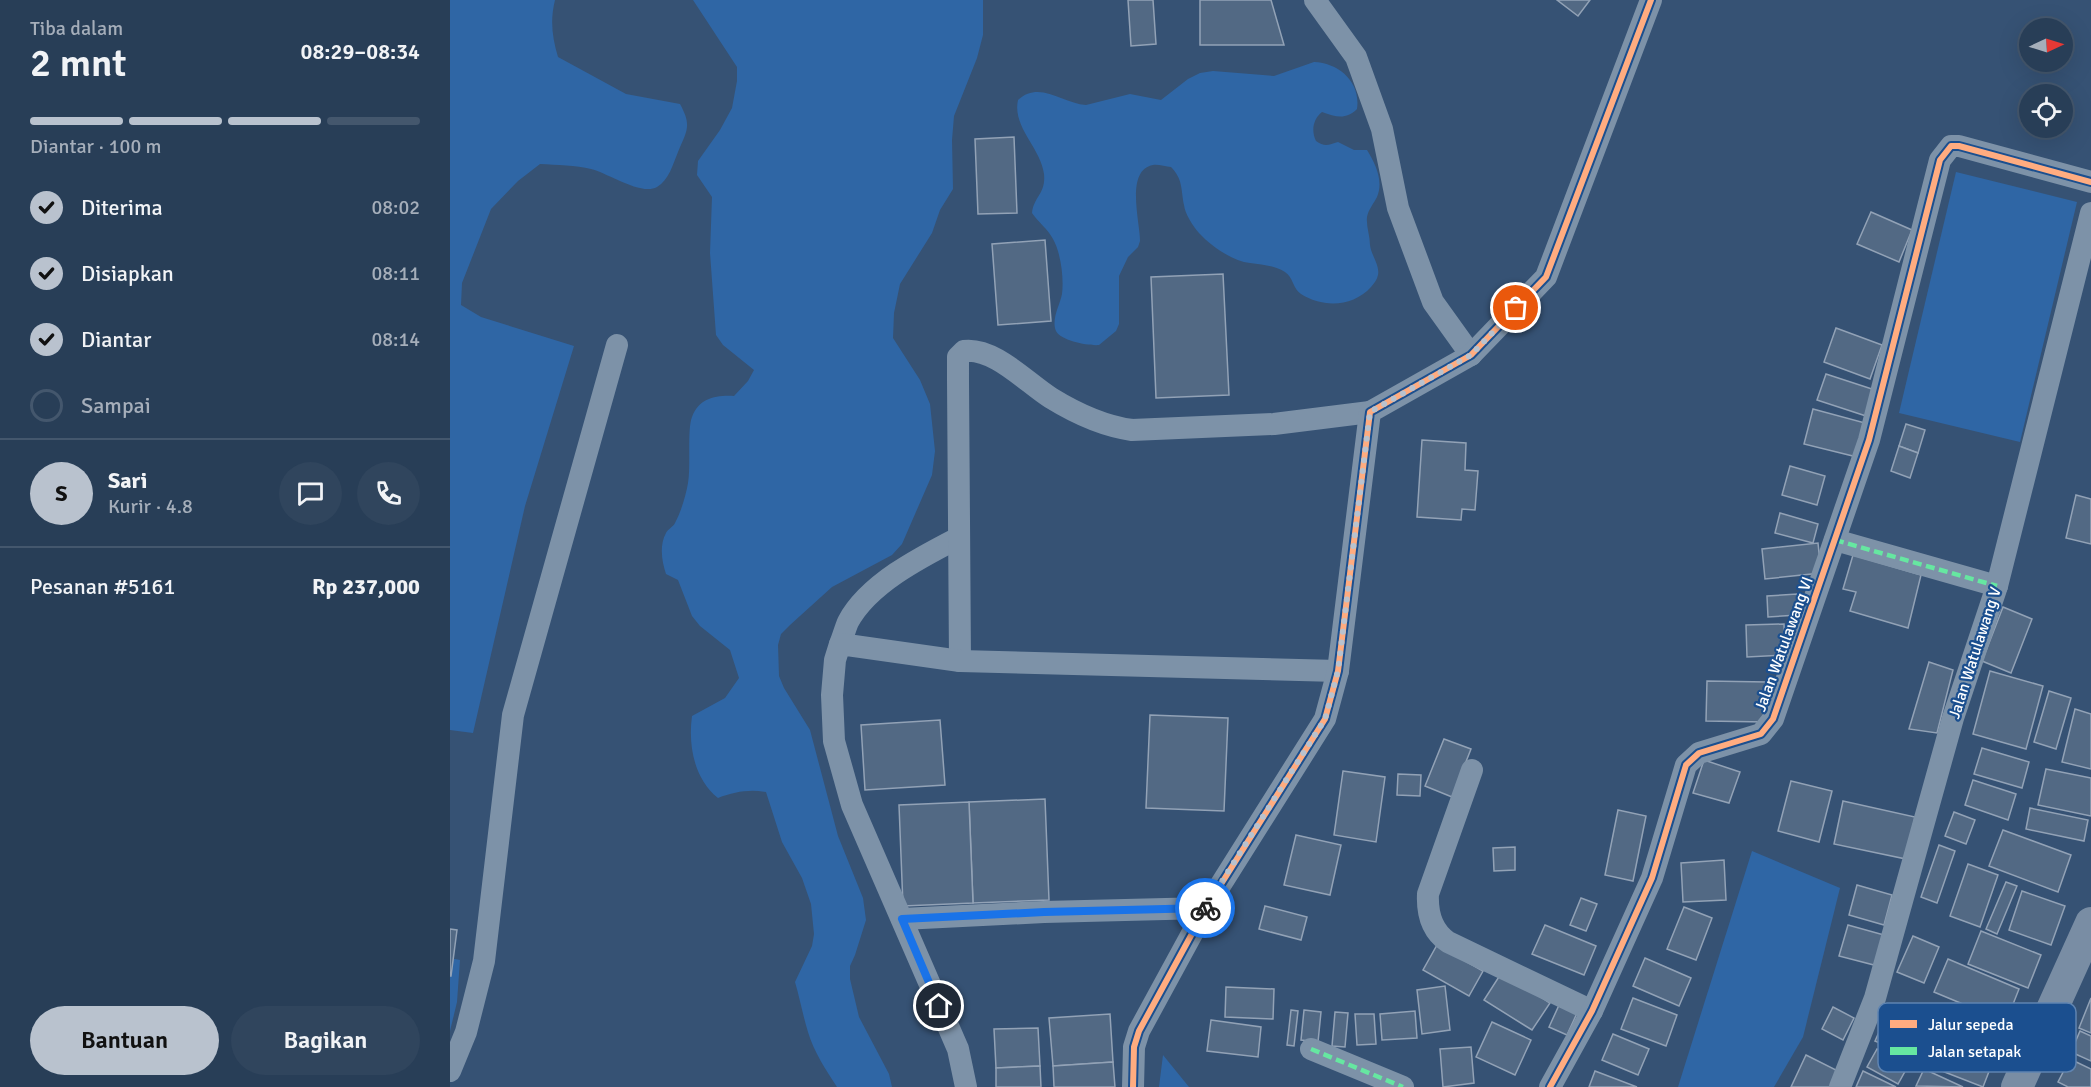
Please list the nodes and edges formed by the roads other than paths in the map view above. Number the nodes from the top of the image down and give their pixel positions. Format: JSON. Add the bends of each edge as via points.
{"nodes":[{"id":1,"x":1316,"y":0,"type":"edge"},
{"id":2,"x":1651,"y":0,"type":"edge"},
{"id":3,"x":2091,"y":182,"type":"edge"},
{"id":4,"x":2091,"y":213,"type":"edge"},
{"id":5,"x":617,"y":345,"type":"dead end"},
{"id":6,"x":1471,"y":355,"type":"junction"},
{"id":7,"x":1370,"y":412,"type":"junction"},
{"id":8,"x":958,"y":538,"type":"junction"},
{"id":9,"x":1835,"y":540,"type":"junction"},
{"id":10,"x":1997,"y":586,"type":"junction"},
{"id":11,"x":840,"y":644,"type":"junction"},
{"id":12,"x":960,"y":661,"type":"junction"},
{"id":13,"x":1338,"y":671,"type":"junction"},
{"id":14,"x":1472,"y":770,"type":"dead end"},
{"id":15,"x":1206,"y":908,"type":"junction"},
{"id":16,"x":902,"y":919,"type":"junction"},
{"id":17,"x":2091,"y":923,"type":"edge"},
{"id":18,"x":2055,"y":1003,"type":"edge"},
{"id":19,"x":1592,"y":1011,"type":"junction"},
{"id":20,"x":1311,"y":1048,"type":"dead end"},
{"id":21,"x":450,"y":1071,"type":"edge"},
{"id":22,"x":2024,"y":1072,"type":"edge"},
{"id":23,"x":966,"y":1087,"type":"edge"},
{"id":24,"x":1133,"y":1087,"type":"edge"},
{"id":25,"x":1403,"y":1087,"type":"edge"},
{"id":26,"x":1550,"y":1087,"type":"edge"},
{"id":27,"x":1840,"y":1087,"type":"edge"},
{"id":28,"x":2017,"y":1087,"type":"edge"}],
"edges":[{"from":1,"to":6,"type":"street","via":[[1356,57],[1382,129],[1398,208],[1433,302]]},
{"from":2,"to":6,"type":"street","via":[[1546,277]]},
{"from":3,"to":9,"type":"street","name":"Jalan Watulawang VI","via":[[1967,148],[1951,146],[1940,160],[1869,441]]},
{"from":4,"to":10,"type":"street","name":"Jalan Watulawang V"},
{"from":5,"to":21,"type":"street","via":[[513,715],[484,960],[466,1032]]},
{"from":6,"to":7,"type":"street"},
{"from":7,"to":8,"type":"street","via":[[1274,424],[1113,428],[1051,398],[988,355],[964,351],[958,357]]},
{"from":7,"to":13,"type":"street"},
{"from":8,"to":11,"type":"street","via":[[893,574],[860,605]]},
{"from":8,"to":12,"type":"street"},
{"from":9,"to":10,"type":"street"},
{"from":9,"to":19,"type":"street","name":"Jalan Watulawang VI","via":[[1773,719],[1761,734],[1699,753],[1686,765],[1652,878]]},
{"from":10,"to":27,"type":"street","name":"Jalan Watulawang V","via":[[1953,718],[1875,998]]},
{"from":11,"to":12,"type":"street"},
{"from":11,"to":16,"type":"street","via":[[832,694],[834,741],[852,805]]},
{"from":12,"to":13,"type":"street"},
{"from":13,"to":15,"type":"street","via":[[1325,719]]},
{"from":14,"to":19,"type":"street","via":[[1428,894],[1433,925],[1448,942]]},
{"from":15,"to":16,"type":"street"},
{"from":15,"to":24,"type":"street","via":[[1139,1031],[1134,1047]]},
{"from":16,"to":23,"type":"street","via":[[958,1049]]},
{"from":17,"to":18,"type":"main road"},
{"from":19,"to":26,"type":"street","name":"Jalan Watulawang VI"},
{"from":20,"to":25,"type":"street"},
{"from":22,"to":28,"type":"main road"}]}
